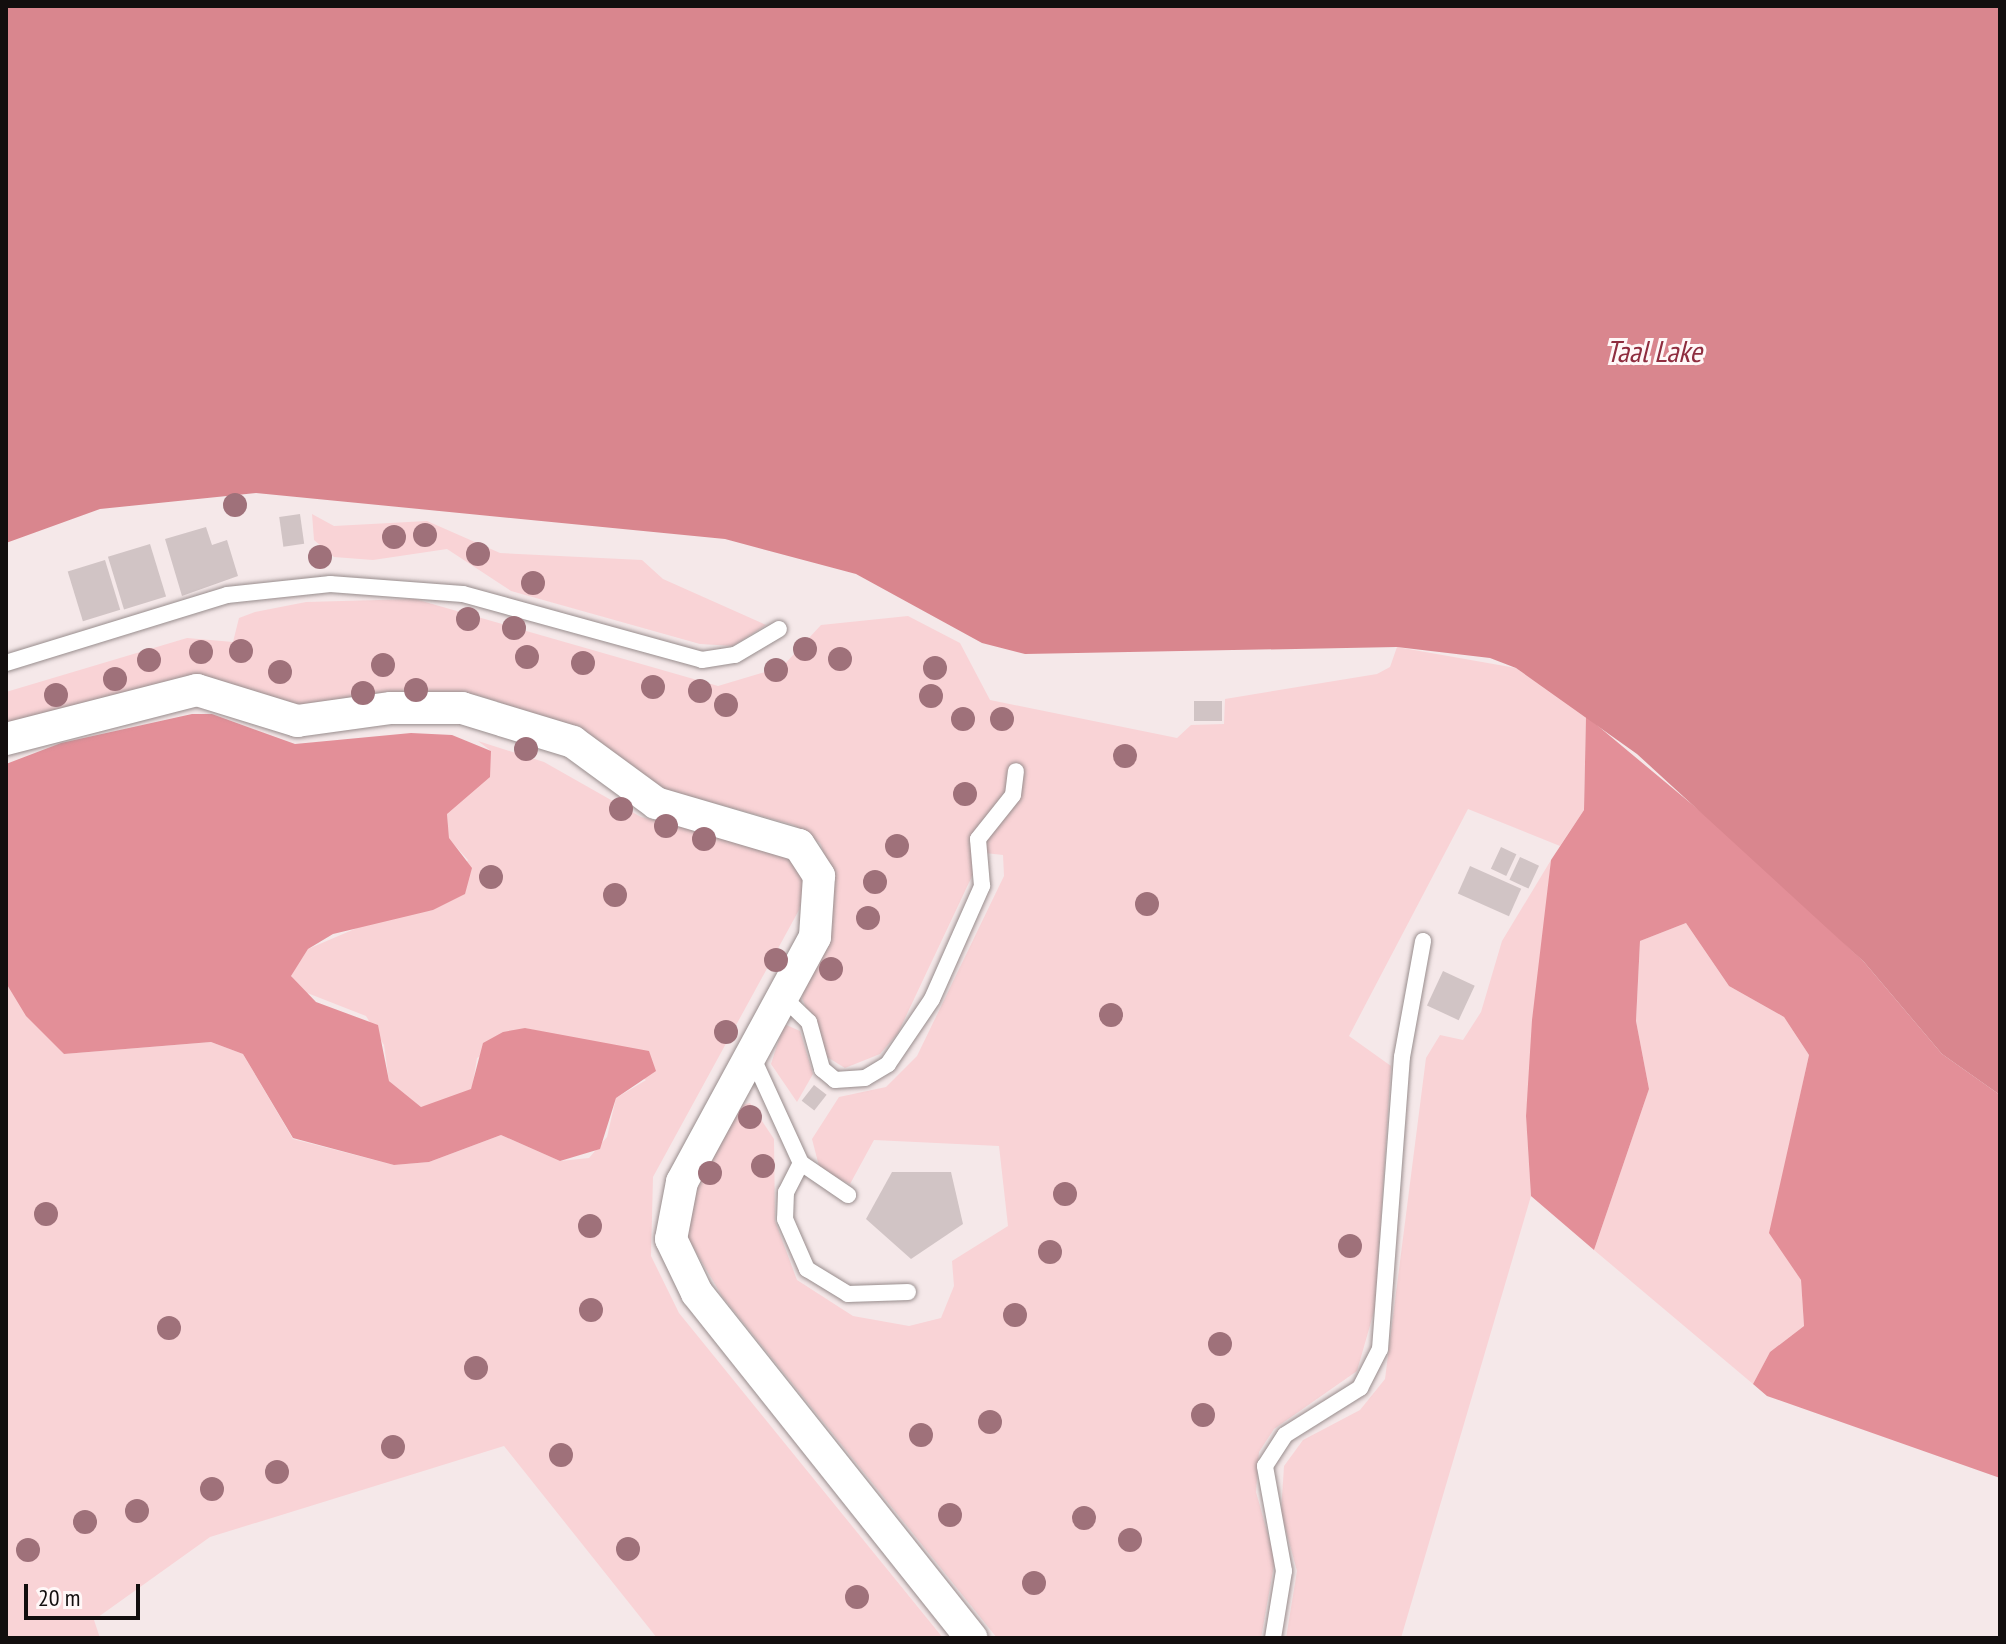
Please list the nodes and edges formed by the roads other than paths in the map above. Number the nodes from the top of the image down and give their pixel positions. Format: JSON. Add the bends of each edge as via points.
{"nodes":[{"id":1,"x":779,"y":629,"type":"dead end"},
{"id":2,"x":6,"y":663,"type":"edge"},
{"id":3,"x":6,"y":739,"type":"edge"},
{"id":4,"x":1016,"y":771,"type":"dead end"},
{"id":5,"x":1423,"y":941,"type":"dead end"},
{"id":6,"x":783,"y":997,"type":"junction"},
{"id":7,"x":751,"y":1052,"type":"junction"},
{"id":8,"x":801,"y":1163,"type":"junction"},
{"id":9,"x":848,"y":1195,"type":"dead end"},
{"id":10,"x":908,"y":1292,"type":"dead end"},
{"id":11,"x":971,"y":1638,"type":"edge"},
{"id":12,"x":1273,"y":1638,"type":"edge"}],
"edges":[{"from":1,"to":2,"type":"lane","via":[[735,655],[702,660],[463,594],[330,584],[227,595]]},
{"from":3,"to":6,"type":"street","via":[[197,690],[297,721],[454,708],[547,732],[573,742],[648,799],[774,834],[808,853],[819,876],[820,919]]},
{"from":4,"to":6,"type":"lane","via":[[1013,795],[978,839],[984,873],[970,914],[921,1021],[888,1064],[865,1078],[835,1080],[822,1069],[809,1022]]},
{"from":5,"to":12,"type":"lane","via":[[1402,1057],[1380,1349],[1360,1388],[1277,1442],[1264,1473],[1284,1571]]},
{"from":6,"to":7,"type":"street"},
{"from":7,"to":8,"type":"lane"},
{"from":7,"to":11,"type":"street","via":[[675,1199],[674,1249],[712,1313]]},
{"from":8,"to":9,"type":"lane"},
{"from":8,"to":10,"type":"lane","via":[[786,1192],[785,1219],[807,1269],[848,1294]]}]}
